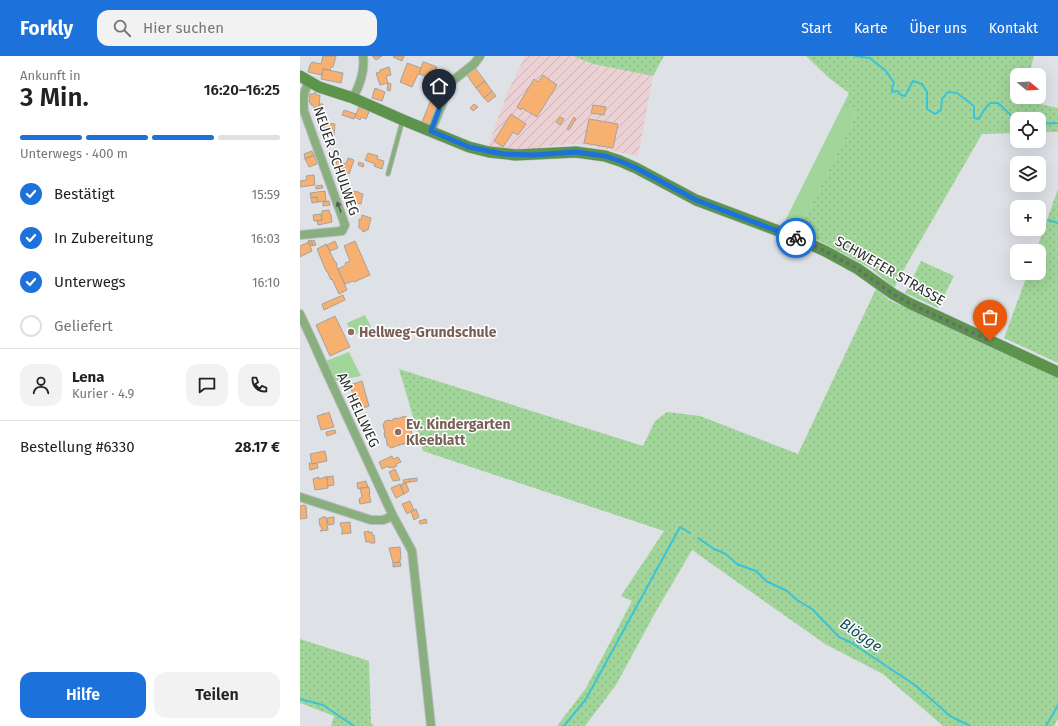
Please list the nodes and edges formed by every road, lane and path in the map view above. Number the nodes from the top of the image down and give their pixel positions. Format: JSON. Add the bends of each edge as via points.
{"nodes":[{"id":1,"x":363,"y":56,"type":"edge"},
{"id":2,"x":480,"y":56,"type":"edge"},
{"id":3,"x":304,"y":79,"type":"edge"},
{"id":4,"x":353,"y":98,"type":"junction"},
{"id":5,"x":403,"y":120,"type":"junction"},
{"id":6,"x":431,"y":131,"type":"junction"},
{"id":7,"x":388,"y":174,"type":"dead end"},
{"id":8,"x":300,"y":235,"type":"edge"},
{"id":9,"x":300,"y":314,"type":"edge"},
{"id":10,"x":1058,"y":372,"type":"edge"},
{"id":11,"x":300,"y":497,"type":"edge"},
{"id":12,"x":393,"y":516,"type":"junction"},
{"id":13,"x":430,"y":726,"type":"edge"}],
"edges":[{"from":1,"to":4,"type":"street","via":[[363,72]]},
{"from":2,"to":6,"type":"street","via":[[451,82]]},
{"from":3,"to":4,"type":"street","name":"SCHWEFER STRASSE","via":[[319,87]]},
{"from":8,"to":3,"type":"street","name":"NEUER SCHULWEG","one_way":true,"via":[[342,230],[345,225],[304,111]]},
{"from":4,"to":5,"type":"street","name":"SCHWEFER STRASSE"},
{"from":5,"to":6,"type":"street","name":"SCHWEFER STRASSE"},
{"from":5,"to":7,"type":"lane"},
{"from":6,"to":10,"type":"street","name":"SCHWEFER STRASSE","via":[[469,147],[503,154],[576,152],[620,161],[696,200],[825,251],[911,304]]},
{"from":9,"to":12,"type":"street","name":"AM HELLWEG"},
{"from":11,"to":12,"type":"street","via":[[372,520],[383,520]]},
{"from":12,"to":13,"type":"street","name":"AM HELLWEG","via":[[412,551]]}]}
